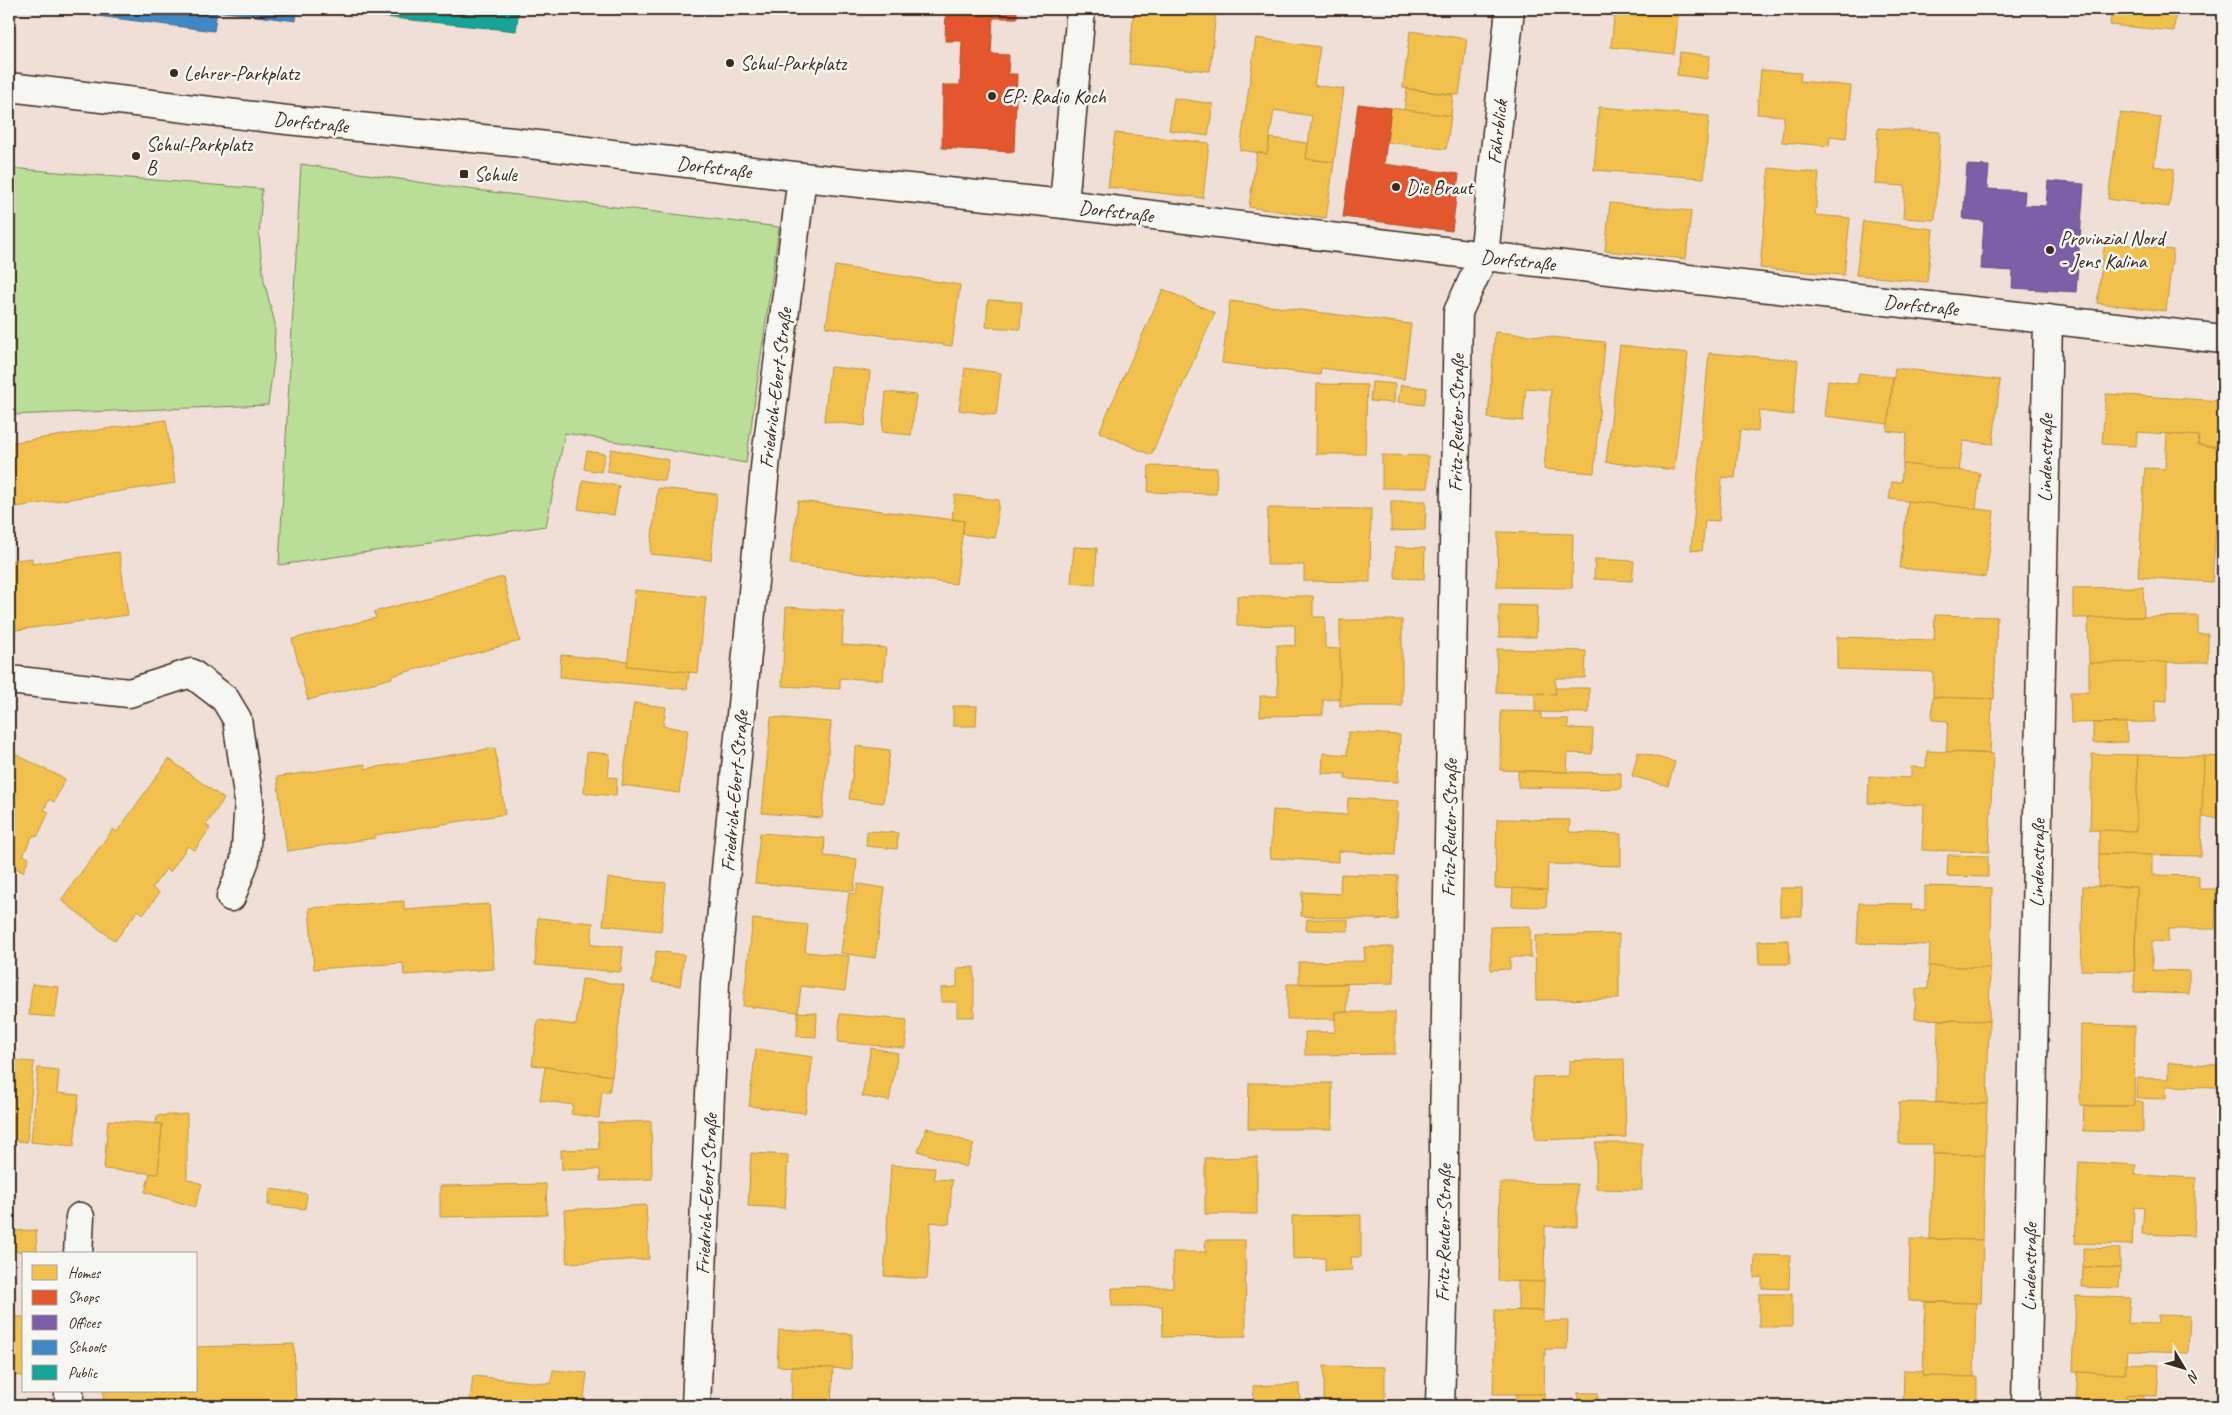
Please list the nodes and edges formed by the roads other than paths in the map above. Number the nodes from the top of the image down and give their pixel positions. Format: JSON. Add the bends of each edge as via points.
{"nodes":[{"id":1,"x":1081,"y":9,"type":"edge"},
{"id":2,"x":1510,"y":9,"type":"edge"},
{"id":3,"x":9,"y":87,"type":"edge"},
{"id":4,"x":802,"y":177,"type":"junction"},
{"id":5,"x":1064,"y":204,"type":"junction"},
{"id":6,"x":1484,"y":256,"type":"junction"},
{"id":7,"x":2048,"y":319,"type":"junction"},
{"id":8,"x":2223,"y":339,"type":"edge"},
{"id":9,"x":9,"y":680,"type":"edge"},
{"id":10,"x":231,"y":897,"type":"dead end"},
{"id":11,"x":80,"y":1217,"type":"dead end"},
{"id":12,"x":78,"y":1252,"type":"edge"},
{"id":13,"x":69,"y":1392,"type":"edge"},
{"id":14,"x":69,"y":1406,"type":"edge"},
{"id":15,"x":696,"y":1406,"type":"edge"},
{"id":16,"x":1440,"y":1406,"type":"edge"},
{"id":17,"x":2026,"y":1406,"type":"edge"}],
"edges":[{"from":1,"to":5,"type":"street"},
{"from":2,"to":6,"type":"street","name":"Fährblick"},
{"from":3,"to":4,"type":"street","name":"Dorfstraße"},
{"from":4,"to":5,"type":"street","name":"Dorfstraße"},
{"from":4,"to":15,"type":"street","name":"Friedrich-Ebert-Straße","via":[[766,458],[715,983]]},
{"from":5,"to":6,"type":"street","name":"Dorfstraße"},
{"from":6,"to":7,"type":"street","name":"Dorfstraße"},
{"from":6,"to":16,"type":"street","name":"Fritz-Reuter-Straße","via":[[1458,312]]},
{"from":7,"to":8,"type":"street","name":"Dorfstraße"},
{"from":7,"to":17,"type":"street","name":"Lindenstraße"},
{"from":9,"to":10,"type":"street","via":[[129,694],[190,673],[225,700],[237,719],[249,802],[245,860]]},
{"from":11,"to":12,"type":"street"},
{"from":13,"to":14,"type":"street"}]}
